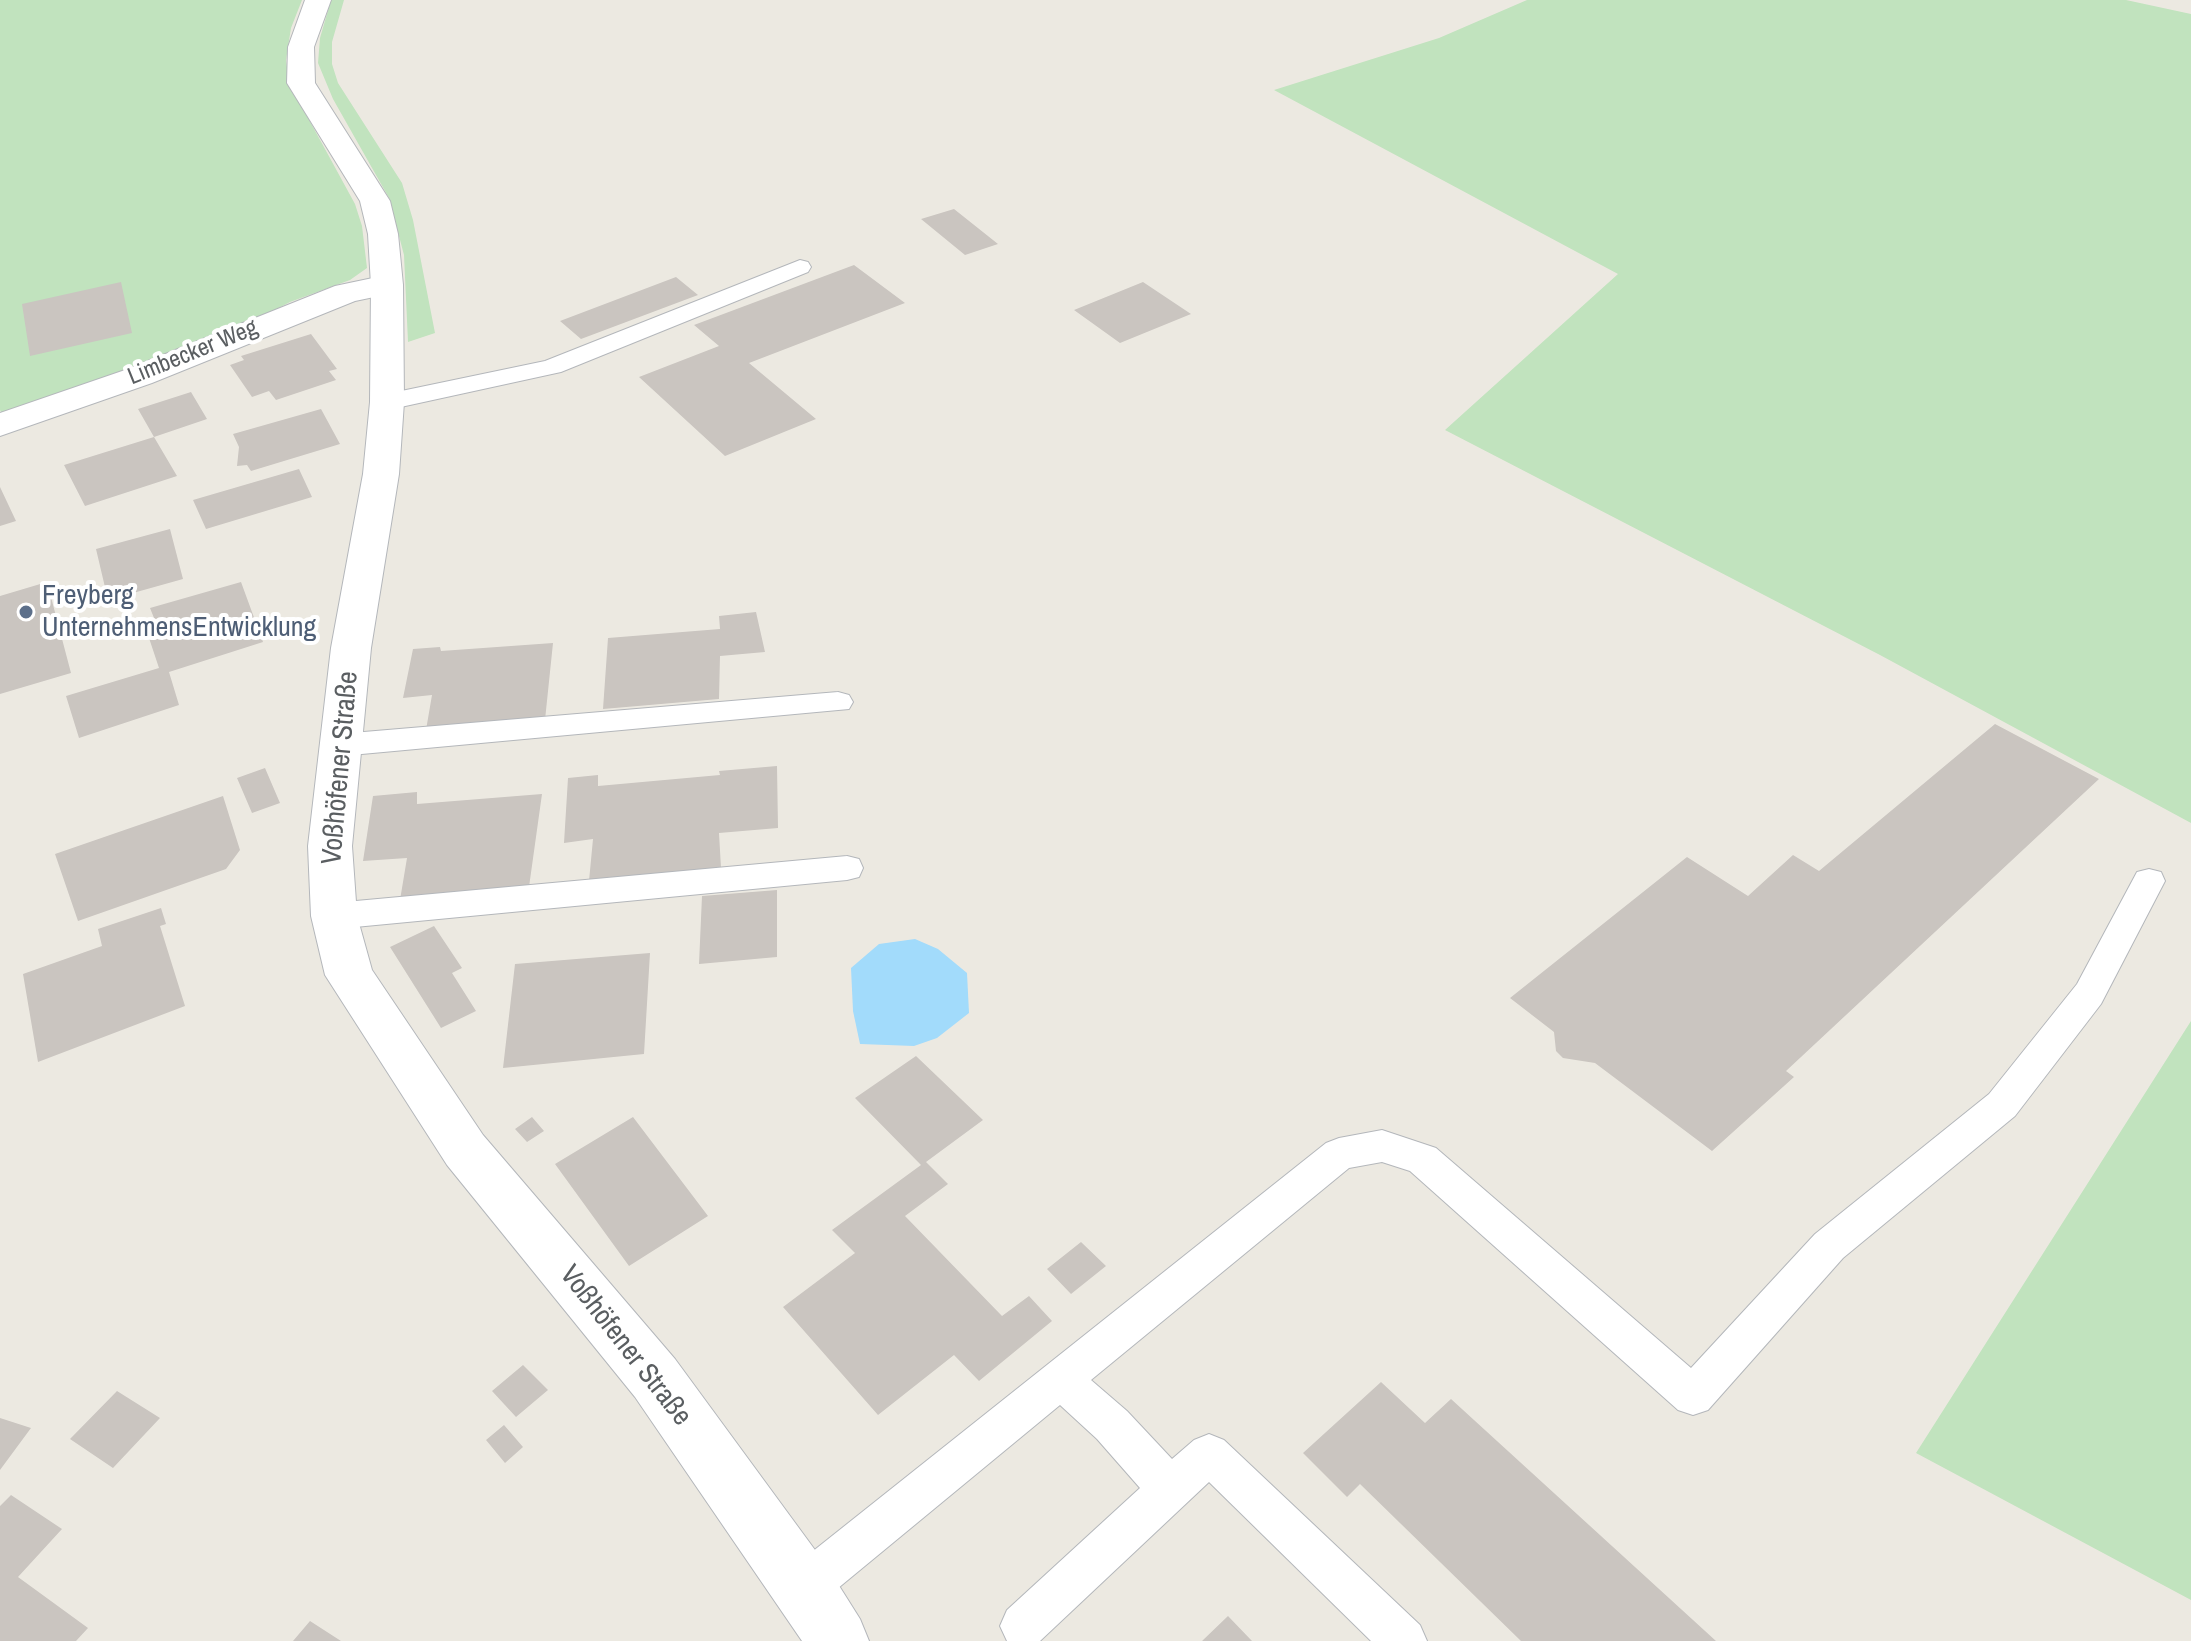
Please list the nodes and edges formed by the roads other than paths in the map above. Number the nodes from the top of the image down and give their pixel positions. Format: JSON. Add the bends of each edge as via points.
{"nodes":[{"id":1,"x":318,"y":0,"type":"edge"},
{"id":2,"x":800,"y":267,"type":"dead end"},
{"id":3,"x":387,"y":285,"type":"junction"},
{"id":4,"x":387,"y":402,"type":"junction"},
{"id":5,"x":0,"y":425,"type":"edge"},
{"id":6,"x":838,"y":702,"type":"dead end"},
{"id":7,"x":340,"y":745,"type":"junction"},
{"id":8,"x":847,"y":868,"type":"dead end"},
{"id":9,"x":2149,"y":881,"type":"dead end"},
{"id":10,"x":334,"y":916,"type":"junction"},
{"id":11,"x":1060,"y":1378,"type":"junction"},
{"id":12,"x":1170,"y":1489,"type":"junction"},
{"id":13,"x":804,"y":1587,"type":"junction"},
{"id":14,"x":1023,"y":1626,"type":"dead end"},
{"id":15,"x":838,"y":1641,"type":"edge"},
{"id":16,"x":1404,"y":1641,"type":"edge"}],
"edges":[{"from":1,"to":3,"type":"street","name":"Voßhöfener Straße","via":[[301,47],[301,83],[375,201]]},
{"from":2,"to":4,"type":"lane","via":[[552,367]]},
{"from":3,"to":4,"type":"street","name":"Voßhöfener Straße"},
{"from":3,"to":5,"type":"street","name":"Limbecker Weg","via":[[346,293],[154,371]]},
{"from":4,"to":7,"type":"street","name":"Voßhöfener Straße"},
{"from":6,"to":7,"type":"lane"},
{"from":7,"to":10,"type":"street","name":"Voßhöfener Straße","via":[[330,846]]},
{"from":8,"to":10,"type":"lane"},
{"from":9,"to":11,"type":"lane","via":[[2089,994],[2002,1105],[1829,1246],[1693,1396],[1423,1159],[1382,1146],[1339,1154]]},
{"from":10,"to":13,"type":"street","name":"Voßhöfener Straße","via":[[349,975],[465,1150],[655,1378]]},
{"from":11,"to":12,"type":"lane"},
{"from":11,"to":13,"type":"lane"},
{"from":12,"to":14,"type":"lane"},
{"from":12,"to":16,"type":"lane","via":[[1209,1454]]},
{"from":13,"to":15,"type":"street","name":"Voßhöfener Straße"}]}
